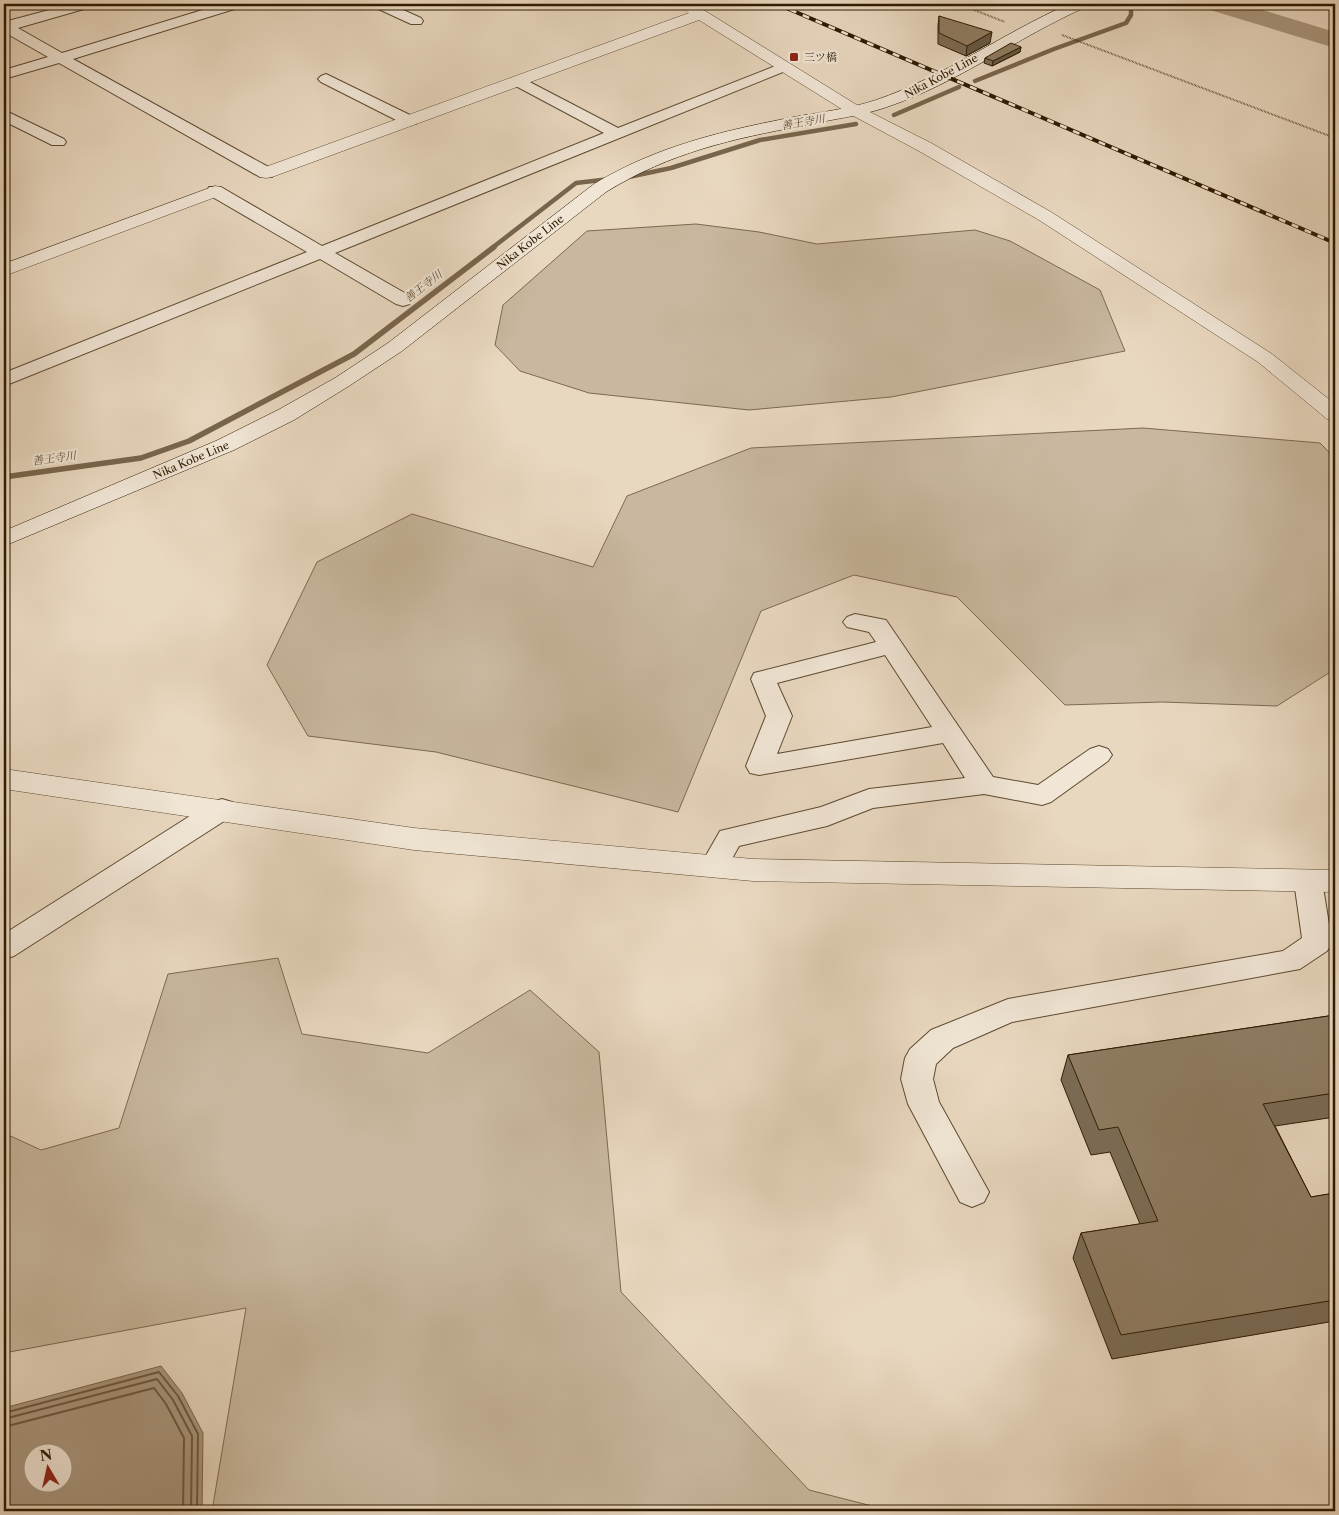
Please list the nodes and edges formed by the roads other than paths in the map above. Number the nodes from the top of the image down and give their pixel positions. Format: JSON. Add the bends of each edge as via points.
{"nodes":[{"id":1,"x":86,"y":4,"type":"edge"},
{"id":2,"x":236,"y":4,"type":"edge"},
{"id":3,"x":379,"y":4,"type":"edge"},
{"id":4,"x":684,"y":4,"type":"edge"},
{"id":5,"x":1081,"y":4,"type":"edge"},
{"id":6,"x":701,"y":14,"type":"junction"},
{"id":7,"x":416,"y":21,"type":"dead end"},
{"id":8,"x":4,"y":27,"type":"edge"},
{"id":9,"x":58,"y":58,"type":"junction"},
{"id":10,"x":783,"y":67,"type":"junction"},
{"id":11,"x":4,"y":75,"type":"edge"},
{"id":12,"x":326,"y":78,"type":"dead end"},
{"id":13,"x":517,"y":82,"type":"junction"},
{"id":14,"x":854,"y":110,"type":"junction"},
{"id":15,"x":4,"y":115,"type":"edge"},
{"id":16,"x":410,"y":121,"type":"junction"},
{"id":17,"x":616,"y":133,"type":"junction"},
{"id":18,"x":58,"y":142,"type":"dead end"},
{"id":19,"x":266,"y":173,"type":"junction"},
{"id":20,"x":249,"y":179,"type":"dead end"},
{"id":21,"x":224,"y":188,"type":"joint"},
{"id":22,"x":319,"y":252,"type":"junction"},
{"id":23,"x":4,"y":270,"type":"edge"},
{"id":24,"x":404,"y":300,"type":"dead end"},
{"id":25,"x":4,"y":380,"type":"edge"},
{"id":26,"x":1335,"y":414,"type":"edge"},
{"id":27,"x":4,"y":539,"type":"edge"},
{"id":28,"x":855,"y":622,"type":"dead end"},
{"id":29,"x":891,"y":646,"type":"junction"},
{"id":30,"x":949,"y":733,"type":"junction"},
{"id":31,"x":1099,"y":755,"type":"dead end"},
{"id":32,"x":4,"y":779,"type":"edge"},
{"id":33,"x":984,"y":785,"type":"junction"},
{"id":34,"x":222,"y":809,"type":"junction"},
{"id":35,"x":714,"y":866,"type":"junction"},
{"id":36,"x":1322,"y":881,"type":"edge"},
{"id":37,"x":4,"y":948,"type":"edge"},
{"id":38,"x":972,"y":1192,"type":"dead end"}],
"edges":[{"from":1,"to":8,"type":"street"},
{"from":2,"to":9,"type":"street"},
{"from":3,"to":7,"type":"street"},
{"from":4,"to":6,"type":"street"},
{"from":5,"to":14,"type":"street","name":"Nika Kobe Line","via":[[1031,27],[929,85],[902,97]]},
{"from":6,"to":10,"type":"street"},
{"from":6,"to":13,"type":"street"},
{"from":8,"to":9,"type":"street"},
{"from":9,"to":11,"type":"street"},
{"from":9,"to":19,"type":"street"},
{"from":10,"to":14,"type":"street"},
{"from":10,"to":17,"type":"street"},
{"from":12,"to":16,"type":"street"},
{"from":13,"to":16,"type":"street"},
{"from":13,"to":17,"type":"street"},
{"from":14,"to":26,"type":"street","via":[[1046,216],[1265,358]]},
{"from":14,"to":27,"type":"street","name":"Nika Kobe Line","via":[[701,141],[621,173],[395,347],[286,416],[226,445]]},
{"from":15,"to":18,"type":"street"},
{"from":16,"to":19,"type":"street"},
{"from":17,"to":22,"type":"street"},
{"from":19,"to":20,"type":"street"},
{"from":21,"to":22,"type":"street"},
{"from":21,"to":23,"type":"street"},
{"from":22,"to":24,"type":"street"},
{"from":22,"to":25,"type":"street"},
{"from":28,"to":29,"type":"street","via":[[876,625]]},
{"from":29,"to":30,"type":"street"},
{"from":29,"to":30,"type":"street","via":[[763,679],[778,716],[759,766]]},
{"from":30,"to":33,"type":"street"},
{"from":31,"to":33,"type":"street","via":[[1042,795]]},
{"from":32,"to":34,"type":"street"},
{"from":33,"to":35,"type":"street","via":[[869,799],[827,816],[730,838]]},
{"from":34,"to":35,"type":"street","via":[[414,839]]},
{"from":34,"to":37,"type":"street"},
{"from":35,"to":36,"type":"street","via":[[763,870]]},
{"from":36,"to":38,"type":"street","via":[[1317,943],[1290,962],[1008,1011],[942,1039],[921,1058],[917,1078],[924,1104]]}]}
